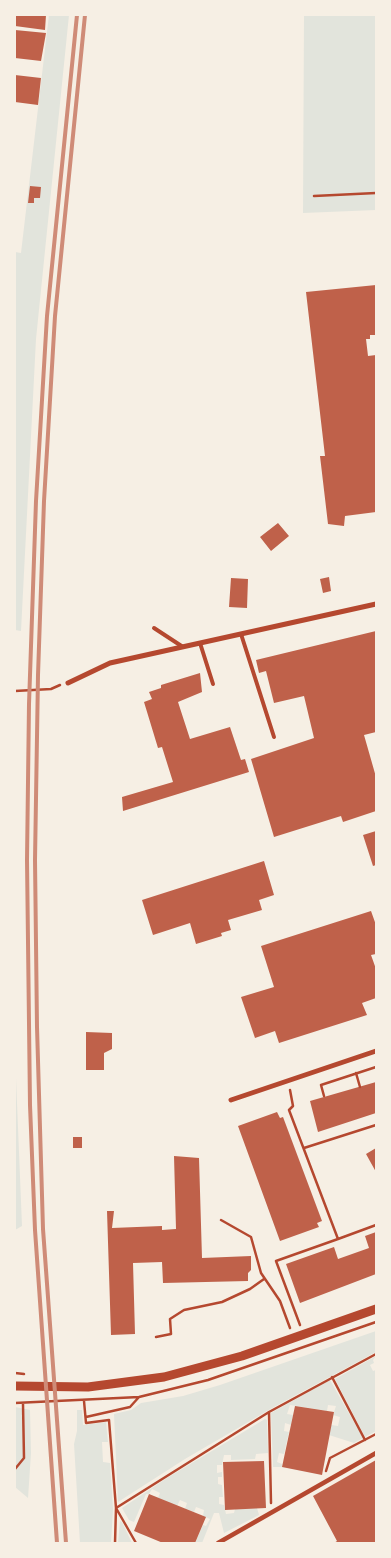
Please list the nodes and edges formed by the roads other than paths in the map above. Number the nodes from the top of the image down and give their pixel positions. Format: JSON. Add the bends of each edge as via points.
{"nodes":[{"id":1,"x":376,"y":604,"type":"edge"},
{"id":2,"x":154,"y":628,"type":"dead end"},
{"id":3,"x":241,"y":634,"type":"junction"},
{"id":4,"x":200,"y":643,"type":"junction"},
{"id":5,"x":183,"y":647,"type":"junction"},
{"id":6,"x":68,"y":683,"type":"road end"},
{"id":7,"x":213,"y":684,"type":"dead end"},
{"id":8,"x":274,"y":737,"type":"dead end"},
{"id":9,"x":376,"y":1051,"type":"edge"},
{"id":10,"x":231,"y":1100,"type":"dead end"},
{"id":11,"x":376,"y":1309,"type":"edge"},
{"id":12,"x":15,"y":1386,"type":"edge"},
{"id":13,"x":376,"y":1453,"type":"edge"},
{"id":14,"x":218,"y":1543,"type":"edge"}],
"edges":[{"from":1,"to":3,"type":"street"},
{"from":2,"to":5,"type":"lane"},
{"from":3,"to":4,"type":"street"},
{"from":3,"to":8,"type":"lane"},
{"from":4,"to":5,"type":"street"},
{"from":4,"to":7,"type":"lane"},
{"from":5,"to":6,"type":"street","via":[[106,664]]},
{"from":9,"to":10,"type":"street"},
{"from":11,"to":12,"type":"street","via":[[242,1356],[164,1378],[88,1387]]},
{"from":13,"to":14,"type":"street"}]}
